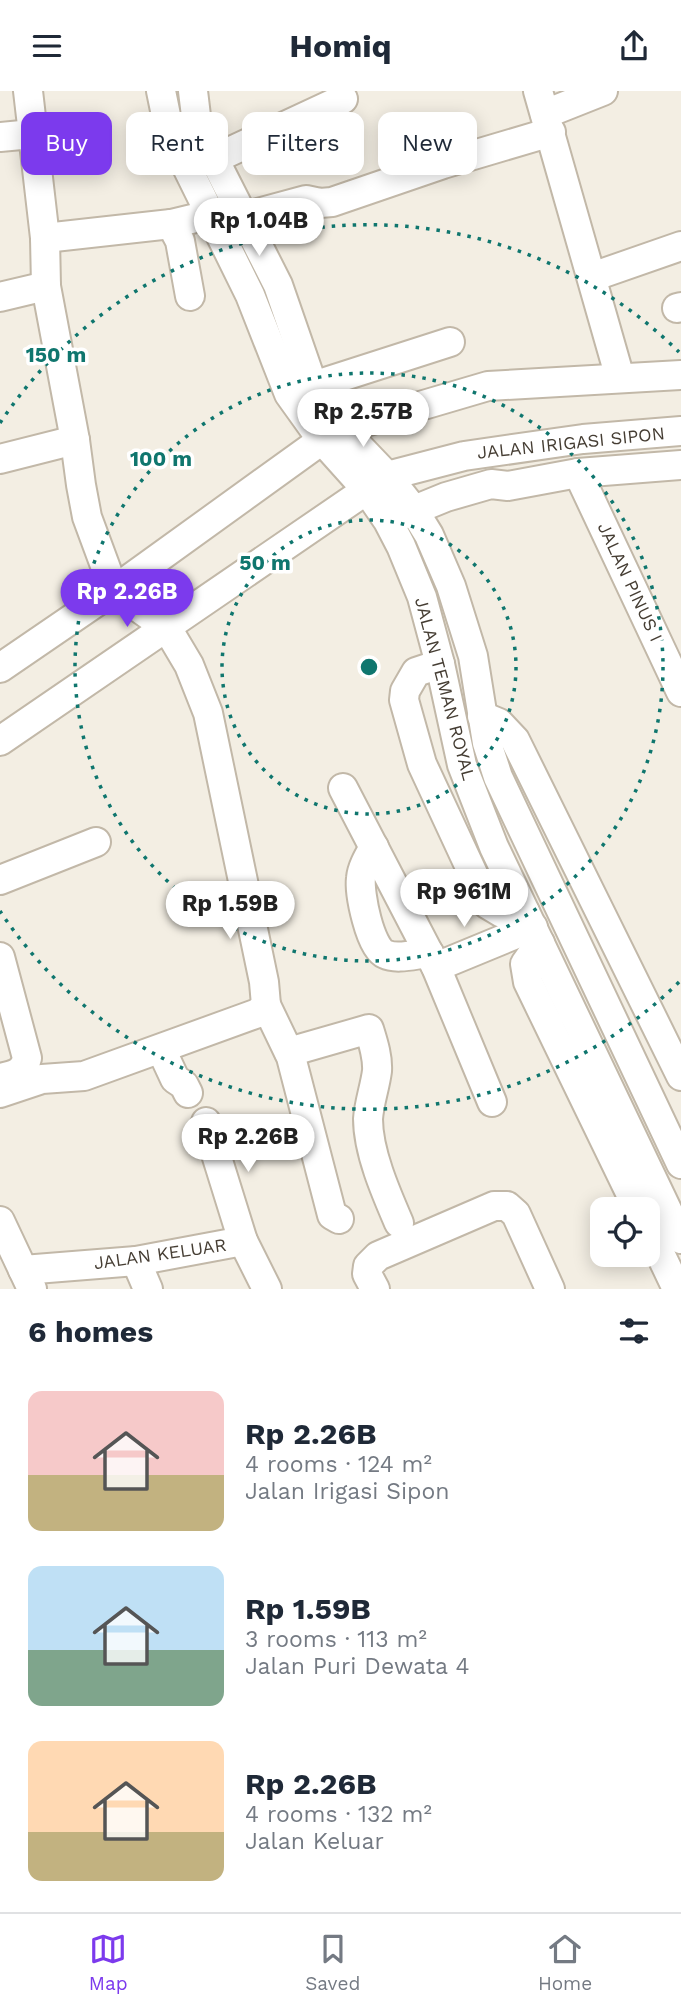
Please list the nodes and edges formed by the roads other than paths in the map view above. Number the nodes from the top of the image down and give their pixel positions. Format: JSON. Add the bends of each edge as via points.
{"nodes":[{"id":1,"x":28,"y":91,"type":"edge"},
{"id":2,"x":161,"y":91,"type":"edge"},
{"id":3,"x":193,"y":91,"type":"edge"},
{"id":4,"x":585,"y":94,"type":"edge"},
{"id":5,"x":343,"y":99,"type":"dead end"},
{"id":6,"x":30,"y":112,"type":"edge"},
{"id":7,"x":196,"y":112,"type":"edge"},
{"id":8,"x":545,"y":112,"type":"edge"},
{"id":9,"x":21,"y":135,"type":"edge"},
{"id":10,"x":0,"y":137,"type":"edge"},
{"id":11,"x":228,"y":152,"type":"edge"},
{"id":12,"x":37,"y":175,"type":"edge"},
{"id":13,"x":222,"y":175,"type":"edge"},
{"id":14,"x":241,"y":212,"type":"junction"},
{"id":15,"x":211,"y":215,"type":"junction"},
{"id":16,"x":171,"y":224,"type":"junction"},
{"id":17,"x":45,"y":238,"type":"junction"},
{"id":18,"x":681,"y":246,"type":"edge"},
{"id":19,"x":592,"y":277,"type":"junction"},
{"id":20,"x":46,"y":286,"type":"junction"},
{"id":21,"x":190,"y":296,"type":"dead end"},
{"id":22,"x":0,"y":297,"type":"edge"},
{"id":23,"x":450,"y":342,"type":"dead end"},
{"id":24,"x":681,"y":375,"type":"edge"},
{"id":25,"x":620,"y":378,"type":"junction"},
{"id":26,"x":313,"y":386,"type":"junction"},
{"id":27,"x":681,"y":431,"type":"edge"},
{"id":28,"x":335,"y":437,"type":"junction"},
{"id":29,"x":75,"y":440,"type":"junction"},
{"id":30,"x":0,"y":459,"type":"edge"},
{"id":31,"x":681,"y":465,"type":"edge"},
{"id":32,"x":579,"y":473,"type":"junction"},
{"id":33,"x":374,"y":480,"type":"junction"},
{"id":34,"x":404,"y":521,"type":"junction"},
{"id":35,"x":114,"y":590,"type":"junction"},
{"id":36,"x":167,"y":628,"type":"junction"},
{"id":37,"x":440,"y":664,"type":"junction"},
{"id":38,"x":1,"y":665,"type":"edge"},
{"id":39,"x":681,"y":691,"type":"edge"},
{"id":40,"x":482,"y":716,"type":"junction"},
{"id":41,"x":5,"y":727,"type":"edge"},
{"id":42,"x":343,"y":787,"type":"dead end"},
{"id":43,"x":96,"y":842,"type":"dead end"},
{"id":44,"x":374,"y":847,"type":"junction"},
{"id":45,"x":0,"y":880,"type":"edge"},
{"id":46,"x":533,"y":927,"type":"junction"},
{"id":47,"x":618,"y":946,"type":"junction"},
{"id":48,"x":0,"y":957,"type":"edge"},
{"id":49,"x":433,"y":960,"type":"junction"},
{"id":50,"x":585,"y":962,"type":"junction"},
{"id":51,"x":266,"y":1006,"type":"junction"},
{"id":52,"x":161,"y":1049,"type":"junction"},
{"id":53,"x":289,"y":1052,"type":"junction"},
{"id":54,"x":681,"y":1076,"type":"edge"},
{"id":55,"x":0,"y":1078,"type":"edge"},
{"id":56,"x":0,"y":1093,"type":"edge"},
{"id":57,"x":188,"y":1093,"type":"dead end"},
{"id":58,"x":492,"y":1102,"type":"dead end"},
{"id":59,"x":655,"y":1108,"type":"junction"},
{"id":60,"x":625,"y":1121,"type":"junction"},
{"id":61,"x":206,"y":1122,"type":"dead end"},
{"id":62,"x":681,"y":1164,"type":"edge"},
{"id":63,"x":632,"y":1197,"type":"edge"},
{"id":64,"x":339,"y":1219,"type":"dead end"},
{"id":65,"x":0,"y":1221,"type":"edge"},
{"id":66,"x":399,"y":1223,"type":"dead end"},
{"id":67,"x":681,"y":1239,"type":"edge"},
{"id":68,"x":243,"y":1241,"type":"junction"},
{"id":69,"x":660,"y":1253,"type":"edge"},
{"id":70,"x":136,"y":1261,"type":"junction"},
{"id":71,"x":27,"y":1279,"type":"edge"},
{"id":72,"x":542,"y":1287,"type":"edge"},
{"id":73,"x":148,"y":1289,"type":"edge"},
{"id":74,"x":267,"y":1289,"type":"edge"},
{"id":75,"x":375,"y":1289,"type":"edge"},
{"id":76,"x":677,"y":1289,"type":"edge"}],
"edges":[{"from":1,"to":6,"type":"street"},
{"from":2,"to":15,"type":"street","via":[[172,134]]},
{"from":3,"to":7,"type":"street"},
{"from":4,"to":8,"type":"street"},
{"from":5,"to":11,"type":"street"},
{"from":8,"to":14,"type":"street","via":[[443,164],[332,202],[306,200]]},
{"from":8,"to":19,"type":"street"},
{"from":9,"to":10,"type":"street"},
{"from":12,"to":17,"type":"street"},
{"from":13,"to":14,"type":"street"},
{"from":14,"to":15,"type":"street"},
{"from":14,"to":26,"type":"street","via":[[278,285]]},
{"from":15,"to":16,"type":"street"},
{"from":15,"to":28,"type":"street","via":[[250,295],[289,394]]},
{"from":16,"to":17,"type":"street"},
{"from":16,"to":21,"type":"street","via":[[180,241]]},
{"from":17,"to":20,"type":"street"},
{"from":18,"to":19,"type":"street"},
{"from":19,"to":25,"type":"street"},
{"from":20,"to":22,"type":"street"},
{"from":20,"to":29,"type":"street"},
{"from":23,"to":26,"type":"street"},
{"from":24,"to":25,"type":"street"},
{"from":25,"to":28,"type":"street","via":[[488,386]]},
{"from":26,"to":28,"type":"street"},
{"from":27,"to":33,"type":"street","name":"JALAN IRIGASI SIPON","via":[[464,456]]},
{"from":28,"to":33,"type":"street","name":"JALAN TEMAN ROYAL"},
{"from":28,"to":35,"type":"street"},
{"from":29,"to":30,"type":"street"},
{"from":29,"to":35,"type":"street","via":[[87,517]]},
{"from":31,"to":32,"type":"street"},
{"from":32,"to":34,"type":"street","via":[[500,485],[495,497]]},
{"from":32,"to":39,"type":"street","name":"JALAN PINUS I"},
{"from":33,"to":34,"type":"street","name":"JALAN TEMAN ROYAL"},
{"from":33,"to":36,"type":"street","name":"JALAN IRIGASI SIPON"},
{"from":34,"to":37,"type":"street","name":"JALAN TEMAN ROYAL"},
{"from":34,"to":40,"type":"street","name":"JALAN TEMAN ROYAL","via":[[451,586],[473,656]]},
{"from":35,"to":36,"type":"street"},
{"from":35,"to":38,"type":"street"},
{"from":36,"to":41,"type":"street","name":"JALAN IRIGASI SIPON"},
{"from":36,"to":51,"type":"street","via":[[189,665],[208,713]]},
{"from":37,"to":46,"type":"street","name":"JALAN TEMAN ROYAL","via":[[462,765],[494,847]]},
{"from":37,"to":46,"type":"street","via":[[416,672],[405,691],[422,764],[487,904]]},
{"from":40,"to":47,"type":"street","via":[[499,723],[515,740]]},
{"from":40,"to":50,"type":"street","name":"JALAN TEMAN ROYAL","via":[[498,777]]},
{"from":42,"to":44,"type":"street"},
{"from":43,"to":45,"type":"street"},
{"from":44,"to":49,"type":"street"},
{"from":44,"to":49,"type":"street","via":[[361,877],[376,947],[386,955]]},
{"from":46,"to":49,"type":"street"},
{"from":46,"to":60,"type":"street","name":"JALAN TEMAN ROYAL"},
{"from":46,"to":63,"type":"street","via":[[525,964],[527,982]]},
{"from":47,"to":50,"type":"street"},
{"from":47,"to":54,"type":"street"},
{"from":48,"to":55,"type":"street","via":[[27,1058],[17,1074]]},
{"from":49,"to":58,"type":"street"},
{"from":50,"to":59,"type":"street","name":"JALAN TEMAN ROYAL"},
{"from":51,"to":52,"type":"street"},
{"from":51,"to":53,"type":"street"},
{"from":52,"to":56,"type":"street","via":[[84,1076],[42,1079]]},
{"from":52,"to":57,"type":"street","via":[[174,1079]]},
{"from":53,"to":64,"type":"street","via":[[332,1215]]},
{"from":53,"to":66,"type":"street","via":[[369,1029],[377,1071],[369,1129]]},
{"from":59,"to":60,"type":"street"},
{"from":59,"to":62,"type":"street","name":"JALAN TEMAN ROYAL"},
{"from":60,"to":67,"type":"street","name":"JALAN TEMAN ROYAL"},
{"from":61,"to":68,"type":"street"},
{"from":65,"to":71,"type":"street","name":"JALAN KELUAR"},
{"from":68,"to":70,"type":"street","name":"JALAN KELUAR"},
{"from":68,"to":74,"type":"street","name":"JALAN KELUAR"},
{"from":69,"to":76,"type":"street"},
{"from":70,"to":71,"type":"street","name":"JALAN KELUAR"},
{"from":70,"to":73,"type":"street"},
{"from":72,"to":75,"type":"street","via":[[516,1214],[507,1206],[494,1206],[378,1256],[367,1274]]}]}
